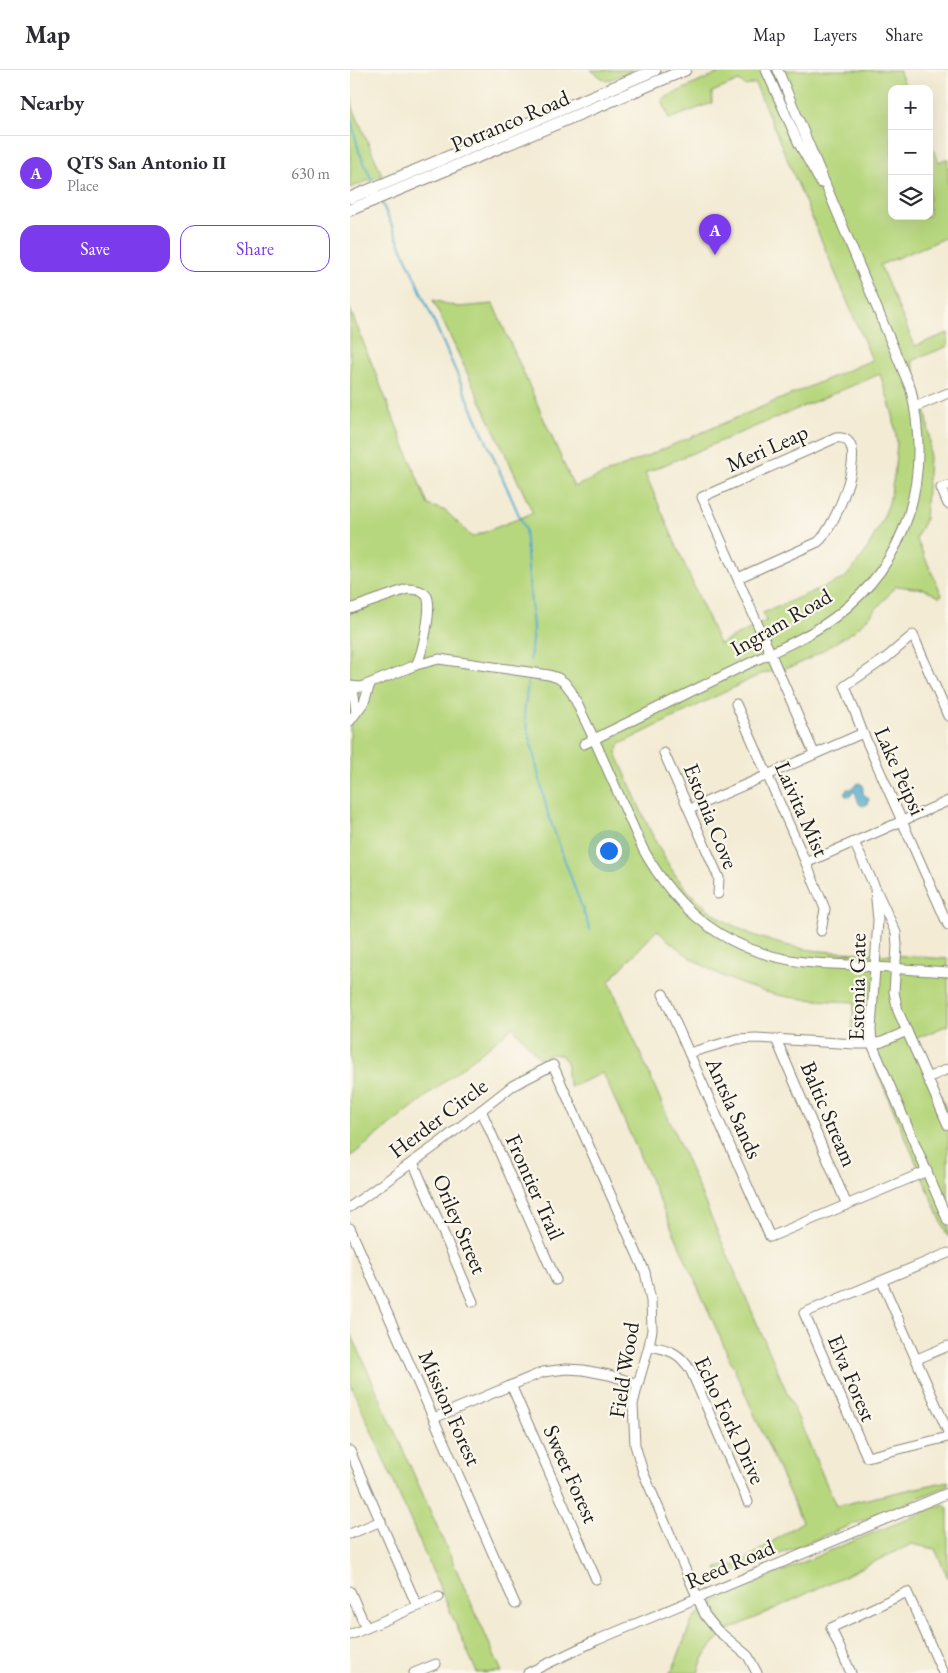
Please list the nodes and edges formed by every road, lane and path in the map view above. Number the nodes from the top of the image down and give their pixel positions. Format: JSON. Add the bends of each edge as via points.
{"nodes":[{"id":1,"x":655,"y":70,"type":"edge"},
{"id":2,"x":684,"y":70,"type":"edge"},
{"id":3,"x":766,"y":70,"type":"edge"},
{"id":4,"x":778,"y":70,"type":"edge"},
{"id":5,"x":350,"y":198,"type":"edge"},
{"id":6,"x":835,"y":206,"type":"junction"},
{"id":7,"x":350,"y":210,"type":"edge"},
{"id":8,"x":948,"y":393,"type":"edge"},
{"id":9,"x":915,"y":407,"type":"junction"},
{"id":10,"x":945,"y":487,"type":"edge"},
{"id":11,"x":948,"y":504,"type":"edge"},
{"id":12,"x":738,"y":578,"type":"junction"},
{"id":13,"x":350,"y":609,"type":"edge"},
{"id":14,"x":422,"y":647,"type":"junction"},
{"id":15,"x":770,"y":653,"type":"junction"},
{"id":16,"x":439,"y":659,"type":"junction"},
{"id":17,"x":416,"y":665,"type":"junction"},
{"id":18,"x":370,"y":684,"type":"junction"},
{"id":19,"x":351,"y":687,"type":"edge"},
{"id":20,"x":736,"y":704,"type":"dead end"},
{"id":21,"x":356,"y":712,"type":"junction"},
{"id":22,"x":948,"y":716,"type":"edge"},
{"id":23,"x":350,"y":721,"type":"edge"},
{"id":24,"x":863,"y":733,"type":"junction"},
{"id":25,"x":594,"y":739,"type":"junction"},
{"id":26,"x":584,"y":744,"type":"dead end"},
{"id":27,"x":664,"y":753,"type":"dead end"},
{"id":28,"x":814,"y":754,"type":"junction"},
{"id":29,"x":766,"y":775,"type":"junction"},
{"id":30,"x":948,"y":800,"type":"edge"},
{"id":31,"x":690,"y":809,"type":"junction"},
{"id":32,"x":902,"y":821,"type":"junction"},
{"id":33,"x":854,"y":842,"type":"junction"},
{"id":34,"x":806,"y":863,"type":"junction"},
{"id":35,"x":874,"y":888,"type":"junction"},
{"id":36,"x":718,"y":894,"type":"dead end"},
{"id":37,"x":948,"y":926,"type":"edge"},
{"id":38,"x":821,"y":931,"type":"dead end"},
{"id":39,"x":874,"y":967,"type":"junction"},
{"id":40,"x":896,"y":968,"type":"junction"},
{"id":41,"x":948,"y":972,"type":"edge"},
{"id":42,"x":663,"y":994,"type":"dead end"},
{"id":43,"x":907,"y":1031,"type":"junction"},
{"id":44,"x":776,"y":1039,"type":"junction"},
{"id":45,"x":872,"y":1044,"type":"junction"},
{"id":46,"x":689,"y":1053,"type":"junction"},
{"id":47,"x":553,"y":1065,"type":"joint"},
{"id":48,"x":948,"y":1069,"type":"edge"},
{"id":49,"x":927,"y":1078,"type":"junction"},
{"id":50,"x":481,"y":1110,"type":"junction"},
{"id":51,"x":948,"y":1125,"type":"edge"},
{"id":52,"x":413,"y":1162,"type":"junction"},
{"id":53,"x":926,"y":1171,"type":"junction"},
{"id":54,"x":847,"y":1205,"type":"junction"},
{"id":55,"x":350,"y":1207,"type":"edge"},
{"id":56,"x":948,"y":1221,"type":"edge"},
{"id":57,"x":350,"y":1228,"type":"edge"},
{"id":58,"x":948,"y":1253,"type":"edge"},
{"id":59,"x":556,"y":1280,"type":"dead end"},
{"id":60,"x":882,"y":1282,"type":"junction"},
{"id":61,"x":473,"y":1302,"type":"dead end"},
{"id":62,"x":649,"y":1346,"type":"junction"},
{"id":63,"x":948,"y":1346,"type":"edge"},
{"id":64,"x":917,"y":1359,"type":"junction"},
{"id":65,"x":511,"y":1384,"type":"junction"},
{"id":66,"x":638,"y":1384,"type":"junction"},
{"id":67,"x":434,"y":1418,"type":"junction"},
{"id":68,"x":948,"y":1432,"type":"edge"},
{"id":69,"x":948,"y":1436,"type":"edge"},
{"id":70,"x":350,"y":1451,"type":"edge"},
{"id":71,"x":948,"y":1494,"type":"edge"},
{"id":72,"x":748,"y":1502,"type":"dead end"},
{"id":73,"x":381,"y":1521,"type":"junction"},
{"id":74,"x":350,"y":1534,"type":"edge"},
{"id":75,"x":596,"y":1579,"type":"dead end"},
{"id":76,"x":350,"y":1591,"type":"edge"},
{"id":77,"x":439,"y":1597,"type":"dead end"},
{"id":78,"x":698,"y":1597,"type":"junction"},
{"id":79,"x":515,"y":1604,"type":"dead end"},
{"id":80,"x":417,"y":1606,"type":"junction"},
{"id":81,"x":366,"y":1628,"type":"junction"},
{"id":82,"x":350,"y":1635,"type":"edge"},
{"id":83,"x":436,"y":1664,"type":"dead end"},
{"id":84,"x":414,"y":1673,"type":"edge"},
{"id":85,"x":528,"y":1673,"type":"edge"},
{"id":86,"x":758,"y":1673,"type":"edge"},
{"id":87,"x":850,"y":1673,"type":"edge"},
{"id":88,"x":944,"y":1673,"type":"edge"}],
"edges":[{"from":1,"to":5,"type":"main road","name":"Potranco Road"},
{"from":2,"to":7,"type":"main road","name":"Potranco Road"},
{"from":3,"to":6,"type":"street","name":"Ingram Road","via":[[799,144]]},
{"from":4,"to":6,"type":"street","name":"Ingram Road"},
{"from":6,"to":9,"type":"street","name":"Ingram Road","via":[[908,382]]},
{"from":8,"to":9,"type":"street"},
{"from":9,"to":15,"type":"street","name":"Ingram Road","via":[[918,433],[916,488],[901,535],[890,554],[856,599],[815,630]]},
{"from":10,"to":11,"type":"street"},
{"from":12,"to":12,"type":"street","name":"Meri Leap","via":[[702,497],[836,438],[848,440],[852,449],[850,477],[825,537]]},
{"from":12,"to":15,"type":"street"},
{"from":13,"to":14,"type":"street","via":[[407,589],[426,595],[429,608]]},
{"from":14,"to":16,"type":"street"},
{"from":14,"to":17,"type":"street"},
{"from":15,"to":25,"type":"street","name":"Ingram Road"},
{"from":15,"to":28,"type":"street"},
{"from":16,"to":17,"type":"street"},
{"from":16,"to":25,"type":"street","via":[[558,678],[571,691]]},
{"from":17,"to":18,"type":"street"},
{"from":18,"to":19,"type":"street"},
{"from":18,"to":21,"type":"street","via":[[364,702]]},
{"from":19,"to":21,"type":"street"},
{"from":20,"to":29,"type":"street","name":"Laivita Mist"},
{"from":21,"to":23,"type":"street"},
{"from":22,"to":24,"type":"street","name":"Lake Peipsi","via":[[913,635],[845,686]]},
{"from":24,"to":28,"type":"street"},
{"from":24,"to":32,"type":"street","name":"Lake Peipsi"},
{"from":25,"to":26,"type":"street","name":"Ingram Road"},
{"from":25,"to":39,"type":"street","via":[[652,866],[676,898],[701,922],[744,947],[770,956],[798,962]]},
{"from":27,"to":31,"type":"street","name":"Estonia Cove"},
{"from":28,"to":29,"type":"street"},
{"from":29,"to":31,"type":"street"},
{"from":29,"to":34,"type":"street","name":"Laivita Mist"},
{"from":30,"to":32,"type":"street"},
{"from":31,"to":36,"type":"street","name":"Estonia Cove","via":[[719,878]]},
{"from":32,"to":33,"type":"street"},
{"from":32,"to":37,"type":"street","name":"Lake Peipsi"},
{"from":33,"to":34,"type":"street"},
{"from":33,"to":35,"type":"street","name":"Estonia Gate"},
{"from":34,"to":38,"type":"street","name":"Laivita Mist","via":[[825,910]]},
{"from":35,"to":39,"type":"street","name":"Estonia Gate","via":[[878,920]]},
{"from":35,"to":40,"type":"street","name":"Estonia Gate","via":[[896,933]]},
{"from":39,"to":40,"type":"street"},
{"from":39,"to":45,"type":"street","name":"Estonia Gate"},
{"from":40,"to":41,"type":"street"},
{"from":40,"to":43,"type":"street","name":"Estonia Gate","via":[[894,992]]},
{"from":42,"to":46,"type":"street","name":"Antsla Sands"},
{"from":43,"to":45,"type":"street"},
{"from":43,"to":49,"type":"street","name":"Estonia Gate"},
{"from":44,"to":45,"type":"street"},
{"from":44,"to":46,"type":"street","via":[[737,1040]]},
{"from":44,"to":54,"type":"street","name":"Baltic Stream"},
{"from":45,"to":53,"type":"street","name":"Estonia Gate"},
{"from":46,"to":54,"type":"street","name":"Antsla Sands","via":[[770,1237]]},
{"from":47,"to":50,"type":"street","name":"Herder Circle","via":[[512,1086]]},
{"from":47,"to":62,"type":"street","name":"Field Wood","via":[[645,1272],[652,1308]]},
{"from":48,"to":49,"type":"street"},
{"from":49,"to":51,"type":"street","name":"Estonia Gate"},
{"from":50,"to":52,"type":"street","name":"Herder Circle"},
{"from":50,"to":59,"type":"street","name":"Frontier Trail"},
{"from":52,"to":55,"type":"street","name":"Herder Circle"},
{"from":52,"to":61,"type":"street","name":"Oriley Street"},
{"from":53,"to":54,"type":"street"},
{"from":53,"to":56,"type":"street","name":"Estonia Gate"},
{"from":57,"to":67,"type":"street","name":"Mission Forest"},
{"from":58,"to":60,"type":"street"},
{"from":60,"to":64,"type":"street"},
{"from":60,"to":69,"type":"street","name":"Elva Forest","via":[[804,1313],[867,1457]]},
{"from":62,"to":66,"type":"street","name":"Field Wood"},
{"from":62,"to":72,"type":"street","name":"Echo Fork Drive","via":[[675,1353],[691,1370]]},
{"from":63,"to":64,"type":"street"},
{"from":64,"to":68,"type":"street"},
{"from":65,"to":66,"type":"street","via":[[543,1372],[566,1369]]},
{"from":65,"to":67,"type":"street"},
{"from":65,"to":75,"type":"street","name":"Sweet Forest"},
{"from":66,"to":78,"type":"street","name":"Field Wood","via":[[633,1418],[638,1459]]},
{"from":67,"to":79,"type":"street","name":"Mission Forest"},
{"from":70,"to":73,"type":"street"},
{"from":71,"to":78,"type":"street","name":"Reed Road"},
{"from":73,"to":74,"type":"street"},
{"from":73,"to":80,"type":"street"},
{"from":76,"to":81,"type":"street"},
{"from":77,"to":80,"type":"street"},
{"from":78,"to":85,"type":"street","name":"Reed Road"},
{"from":78,"to":86,"type":"street","name":"Field Wood","via":[[705,1616],[748,1656]]},
{"from":80,"to":81,"type":"street"},
{"from":81,"to":82,"type":"street"},
{"from":83,"to":84,"type":"street"},
{"from":87,"to":88,"type":"street","via":[[830,1628],[907,1592]]}]}
